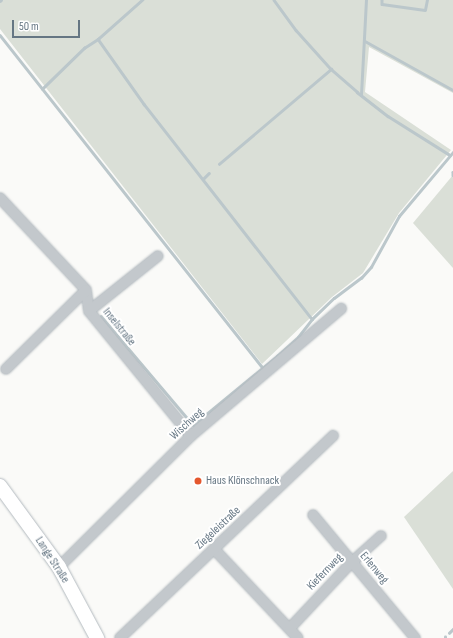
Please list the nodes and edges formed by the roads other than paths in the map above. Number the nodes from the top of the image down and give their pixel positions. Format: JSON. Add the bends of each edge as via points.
{"nodes":[{"id":1,"x":1,"y":202,"type":"edge"},
{"id":2,"x":158,"y":256,"type":"dead end"},
{"id":3,"x":86,"y":290,"type":"junction"},
{"id":4,"x":341,"y":309,"type":"dead end"},
{"id":5,"x":89,"y":311,"type":"junction"},
{"id":6,"x":6,"y":369,"type":"dead end"},
{"id":7,"x":191,"y":436,"type":"junction"},
{"id":8,"x":333,"y":436,"type":"dead end"},
{"id":9,"x":0,"y":486,"type":"edge"},
{"id":10,"x":313,"y":515,"type":"dead end"},
{"id":11,"x":381,"y":536,"type":"dead end"},
{"id":12,"x":214,"y":549,"type":"junction"},
{"id":13,"x":352,"y":562,"type":"junction"},
{"id":14,"x":59,"y":567,"type":"junction"},
{"id":15,"x":294,"y":635,"type":"edge"},
{"id":16,"x":97,"y":638,"type":"edge"},
{"id":17,"x":120,"y":638,"type":"edge"},
{"id":18,"x":415,"y":638,"type":"edge"}],
"edges":[{"from":1,"to":3,"type":"street"},
{"from":2,"to":5,"type":"street"},
{"from":3,"to":5,"type":"street","name":"Inselstraße"},
{"from":3,"to":6,"type":"street"},
{"from":4,"to":7,"type":"street","name":"Wischweg"},
{"from":5,"to":7,"type":"street","name":"Inselstraße"},
{"from":7,"to":14,"type":"street","name":"Wischweg"},
{"from":8,"to":12,"type":"street","name":"Ziegeleistraße"},
{"from":9,"to":14,"type":"street","name":"Lange Straße"},
{"from":10,"to":13,"type":"street","name":"Erlenweg"},
{"from":11,"to":13,"type":"street","name":"Kiefernweg"},
{"from":12,"to":15,"type":"street"},
{"from":12,"to":17,"type":"street","name":"Ziegeleistraße"},
{"from":13,"to":15,"type":"street","name":"Kiefernweg"},
{"from":13,"to":18,"type":"street","name":"Erlenweg"},
{"from":14,"to":16,"type":"street","name":"Lange Straße"}]}
